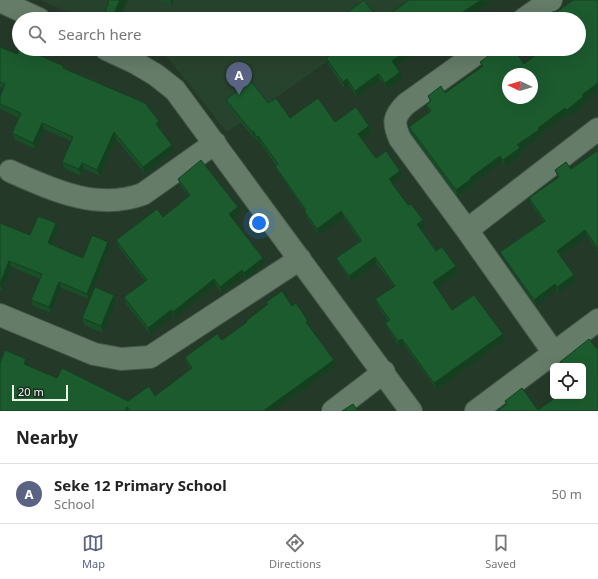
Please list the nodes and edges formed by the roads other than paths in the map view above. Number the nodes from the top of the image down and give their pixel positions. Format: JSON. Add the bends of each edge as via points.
{"nodes":[{"id":1,"x":551,"y":0,"type":"edge"},
{"id":2,"x":0,"y":1,"type":"edge"},
{"id":3,"x":24,"y":12,"type":"edge"},
{"id":4,"x":534,"y":12,"type":"edge"},
{"id":5,"x":121,"y":56,"type":"edge"},
{"id":6,"x":473,"y":56,"type":"edge"},
{"id":7,"x":598,"y":129,"type":"edge"},
{"id":8,"x":215,"y":143,"type":"junction"},
{"id":9,"x":10,"y":171,"type":"dead end"},
{"id":10,"x":467,"y":230,"type":"junction"},
{"id":11,"x":300,"y":259,"type":"junction"},
{"id":12,"x":0,"y":315,"type":"edge"},
{"id":13,"x":598,"y":320,"type":"edge"},
{"id":14,"x":554,"y":353,"type":"junction"},
{"id":15,"x":384,"y":372,"type":"junction"},
{"id":16,"x":333,"y":411,"type":"edge"},
{"id":17,"x":412,"y":411,"type":"edge"},
{"id":18,"x":476,"y":411,"type":"edge"}],
"edges":[{"from":1,"to":4,"type":"street"},
{"from":2,"to":3,"type":"street"},
{"from":5,"to":8,"type":"street","via":[[151,71],[175,90]]},
{"from":6,"to":10,"type":"street","via":[[406,104],[395,119],[395,128],[400,139]]},
{"from":7,"to":10,"type":"street"},
{"from":8,"to":9,"type":"street","via":[[143,194],[132,198],[81,198],[54,191]]},
{"from":8,"to":11,"type":"street"},
{"from":10,"to":14,"type":"street"},
{"from":11,"to":12,"type":"street","via":[[150,357],[121,359],[94,354]]},
{"from":11,"to":15,"type":"street"},
{"from":13,"to":14,"type":"street"},
{"from":14,"to":18,"type":"street"},
{"from":15,"to":16,"type":"street"},
{"from":15,"to":17,"type":"street"}]}
